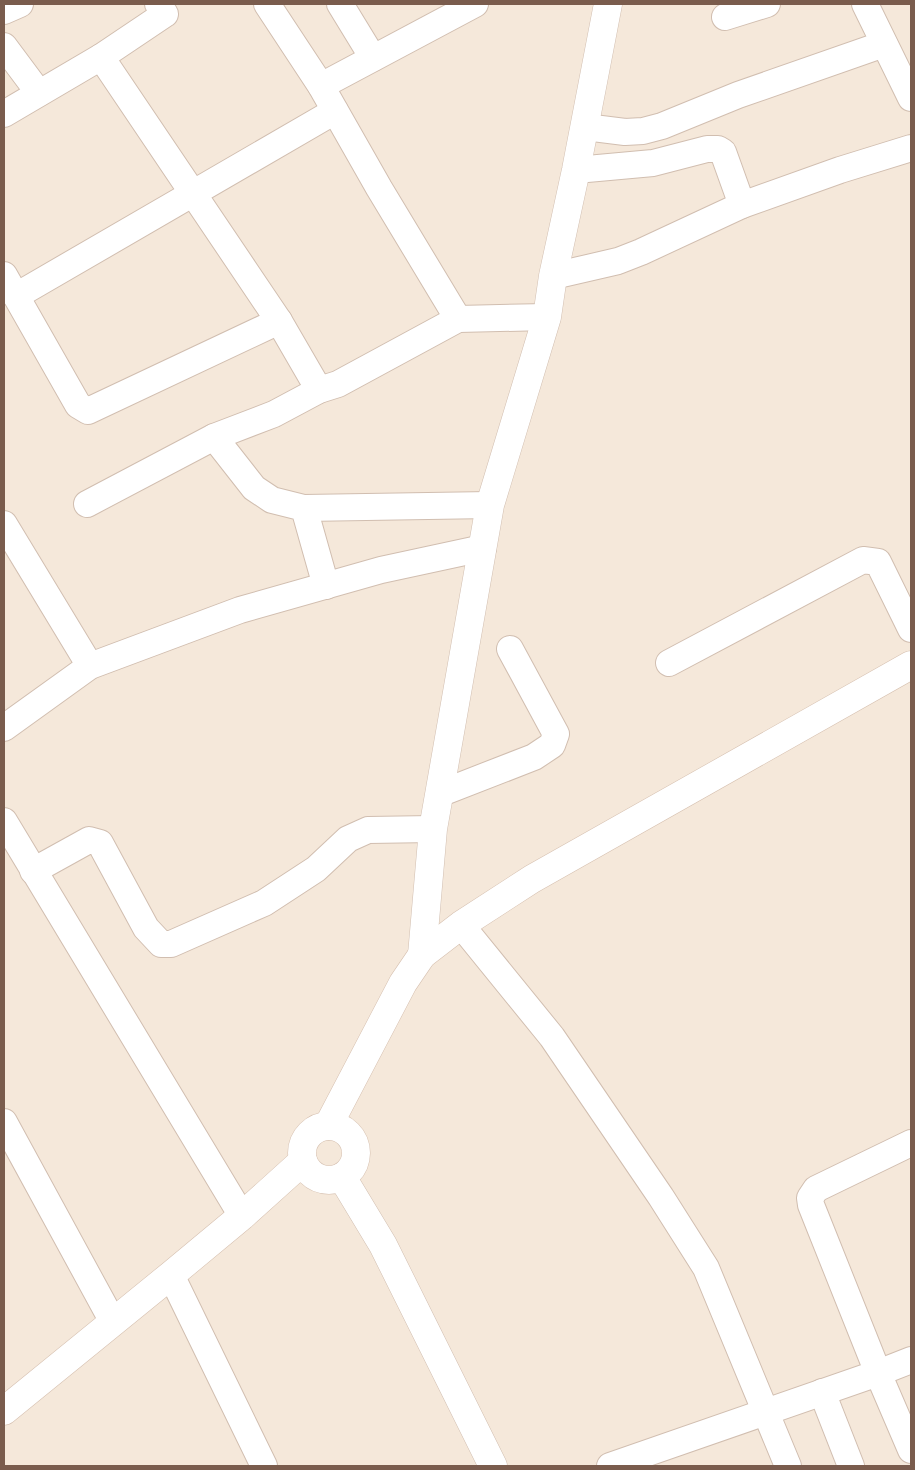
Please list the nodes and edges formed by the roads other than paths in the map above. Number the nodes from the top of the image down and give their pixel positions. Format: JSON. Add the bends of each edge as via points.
{"nodes":[{"id":1,"x":20,"y":4,"type":"edge"},
{"id":2,"x":267,"y":4,"type":"edge"},
{"id":3,"x":340,"y":4,"type":"edge"},
{"id":4,"x":474,"y":4,"type":"edge"},
{"id":5,"x":608,"y":4,"type":"edge"},
{"id":6,"x":767,"y":4,"type":"edge"},
{"id":7,"x":865,"y":4,"type":"edge"},
{"id":8,"x":168,"y":7,"type":"edge"},
{"id":9,"x":4,"y":11,"type":"edge"},
{"id":10,"x":725,"y":17,"type":"dead end"},
{"id":11,"x":884,"y":44,"type":"junction"},
{"id":12,"x":4,"y":46,"type":"edge"},
{"id":13,"x":101,"y":57,"type":"junction"},
{"id":14,"x":373,"y":58,"type":"junction"},
{"id":15,"x":321,"y":86,"type":"junction"},
{"id":16,"x":39,"y":93,"type":"junction"},
{"id":17,"x":911,"y":98,"type":"edge"},
{"id":18,"x":335,"y":111,"type":"junction"},
{"id":19,"x":4,"y":114,"type":"edge"},
{"id":20,"x":585,"y":127,"type":"junction"},
{"id":21,"x":911,"y":148,"type":"edge"},
{"id":22,"x":576,"y":170,"type":"junction"},
{"id":23,"x":193,"y":194,"type":"junction"},
{"id":24,"x":742,"y":204,"type":"junction"},
{"id":25,"x":553,"y":276,"type":"junction"},
{"id":26,"x":10,"y":286,"type":"edge"},
{"id":27,"x":547,"y":317,"type":"junction"},
{"id":28,"x":458,"y":318,"type":"junction"},
{"id":29,"x":279,"y":321,"type":"junction"},
{"id":30,"x":319,"y":390,"type":"junction"},
{"id":31,"x":214,"y":437,"type":"junction"},
{"id":32,"x":88,"y":504,"type":"dead end"},
{"id":33,"x":490,"y":505,"type":"junction"},
{"id":34,"x":304,"y":508,"type":"junction"},
{"id":35,"x":4,"y":524,"type":"edge"},
{"id":36,"x":483,"y":548,"type":"junction"},
{"id":37,"x":326,"y":586,"type":"junction"},
{"id":38,"x":911,"y":629,"type":"edge"},
{"id":39,"x":510,"y":649,"type":"dead end"},
{"id":40,"x":669,"y":663,"type":"dead end"},
{"id":41,"x":911,"y":665,"type":"edge"},
{"id":42,"x":90,"y":666,"type":"junction"},
{"id":43,"x":4,"y":728,"type":"edge"},
{"id":44,"x":439,"y":794,"type":"junction"},
{"id":45,"x":4,"y":821,"type":"edge"},
{"id":46,"x":433,"y":829,"type":"junction"},
{"id":47,"x":33,"y":871,"type":"junction"},
{"id":48,"x":461,"y":925,"type":"junction"},
{"id":49,"x":422,"y":955,"type":"junction"},
{"id":50,"x":4,"y":1122,"type":"edge"},
{"id":51,"x":328,"y":1126,"type":"junction"},
{"id":52,"x":911,"y":1143,"type":"edge"},
{"id":53,"x":303,"y":1161,"type":"junction"},
{"id":54,"x":342,"y":1177,"type":"junction"},
{"id":55,"x":242,"y":1216,"type":"junction"},
{"id":56,"x":171,"y":1276,"type":"junction"},
{"id":57,"x":113,"y":1322,"type":"junction"},
{"id":58,"x":911,"y":1360,"type":"edge"},
{"id":59,"x":878,"y":1373,"type":"junction"},
{"id":60,"x":822,"y":1392,"type":"junction"},
{"id":61,"x":4,"y":1411,"type":"edge"},
{"id":62,"x":766,"y":1412,"type":"junction"},
{"id":63,"x":911,"y":1450,"type":"edge"},
{"id":64,"x":264,"y":1466,"type":"edge"},
{"id":65,"x":493,"y":1466,"type":"edge"},
{"id":66,"x":610,"y":1466,"type":"edge"},
{"id":67,"x":788,"y":1466,"type":"edge"},
{"id":68,"x":851,"y":1466,"type":"edge"}],
"edges":[{"from":1,"to":9,"type":"street"},
{"from":2,"to":15,"type":"street"},
{"from":3,"to":14,"type":"street"},
{"from":4,"to":14,"type":"street"},
{"from":5,"to":20,"type":"main road"},
{"from":6,"to":10,"type":"street"},
{"from":7,"to":11,"type":"street"},
{"from":8,"to":13,"type":"street"},
{"from":11,"to":17,"type":"street"},
{"from":11,"to":20,"type":"street","via":[[738,95],[662,126],[625,132]]},
{"from":12,"to":16,"type":"street"},
{"from":13,"to":16,"type":"street"},
{"from":13,"to":23,"type":"street"},
{"from":14,"to":15,"type":"street"},
{"from":15,"to":18,"type":"street"},
{"from":16,"to":19,"type":"street"},
{"from":18,"to":23,"type":"street"},
{"from":18,"to":28,"type":"street"},
{"from":20,"to":22,"type":"main road"},
{"from":21,"to":24,"type":"street"},
{"from":22,"to":24,"type":"street","via":[[653,163],[718,149],[723,152]]},
{"from":22,"to":25,"type":"main road"},
{"from":23,"to":26,"type":"street"},
{"from":23,"to":29,"type":"street"},
{"from":24,"to":25,"type":"street","via":[[641,252]]},
{"from":25,"to":27,"type":"main road"},
{"from":26,"to":29,"type":"street","via":[[78,405],[88,411]]},
{"from":27,"to":28,"type":"street"},
{"from":27,"to":33,"type":"main road"},
{"from":28,"to":30,"type":"street","via":[[338,384]]},
{"from":29,"to":30,"type":"street"},
{"from":30,"to":31,"type":"street","via":[[274,414]]},
{"from":31,"to":32,"type":"street"},
{"from":31,"to":34,"type":"street","via":[[254,488],[272,500]]},
{"from":33,"to":34,"type":"street"},
{"from":33,"to":36,"type":"main road"},
{"from":34,"to":37,"type":"street"},
{"from":35,"to":42,"type":"street"},
{"from":36,"to":37,"type":"street","via":[[381,570]]},
{"from":36,"to":44,"type":"main road"},
{"from":37,"to":42,"type":"street","via":[[240,610]]},
{"from":38,"to":40,"type":"street","via":[[878,562],[864,560]]},
{"from":39,"to":44,"type":"street","via":[[556,734],[552,745],[534,757]]},
{"from":41,"to":48,"type":"main road","via":[[549,870]]},
{"from":42,"to":43,"type":"street"},
{"from":44,"to":46,"type":"main road"},
{"from":45,"to":47,"type":"street"},
{"from":46,"to":47,"type":"street","via":[[368,830],[348,840],[316,869],[264,903],[170,944],[161,944],[146,928],[97,841],[89,840]]},
{"from":46,"to":49,"type":"main road"},
{"from":47,"to":55,"type":"street"},
{"from":48,"to":49,"type":"main road"},
{"from":48,"to":62,"type":"street","via":[[552,1037],[706,1268]]},
{"from":49,"to":51,"type":"main road","via":[[403,983]]},
{"from":50,"to":57,"type":"street"},
{"from":51,"to":53,"type":"main road","via":[[310,1134],[302,1152]]},
{"from":51,"to":54,"type":"main road","via":[[344,1132],[354,1146],[354,1164]]},
{"from":52,"to":59,"type":"street","via":[[816,1189],[810,1198]]},
{"from":53,"to":54,"type":"main road","via":[[319,1178]]},
{"from":53,"to":55,"type":"main road"},
{"from":54,"to":65,"type":"main road","via":[[382,1245]]},
{"from":55,"to":56,"type":"main road"},
{"from":56,"to":57,"type":"main road"},
{"from":56,"to":64,"type":"street"},
{"from":57,"to":61,"type":"main road"},
{"from":58,"to":59,"type":"street"},
{"from":59,"to":60,"type":"street"},
{"from":59,"to":63,"type":"street"},
{"from":60,"to":62,"type":"street"},
{"from":60,"to":68,"type":"street"},
{"from":62,"to":66,"type":"street"},
{"from":62,"to":67,"type":"street"}]}
